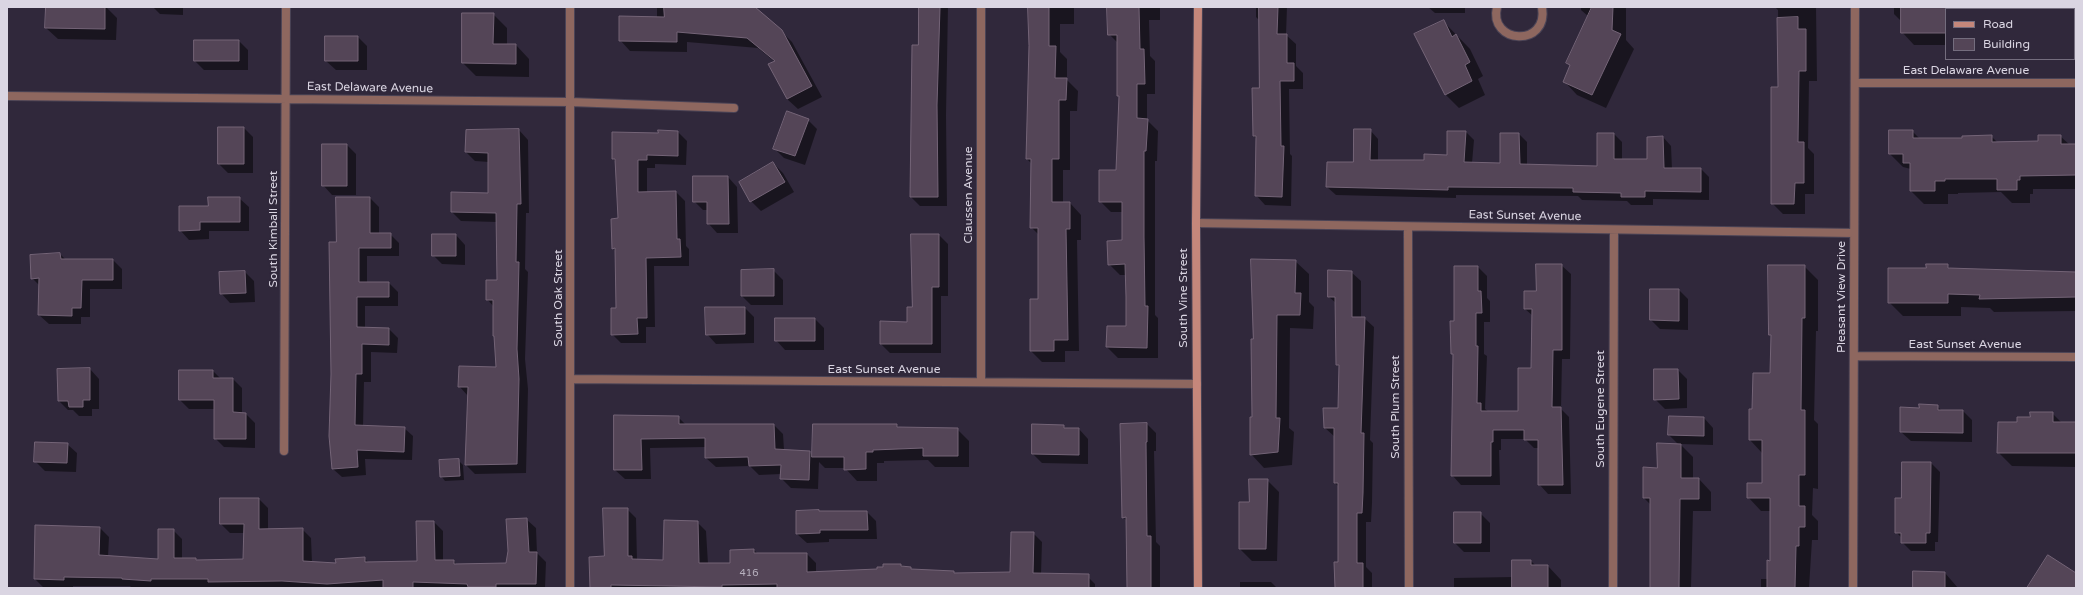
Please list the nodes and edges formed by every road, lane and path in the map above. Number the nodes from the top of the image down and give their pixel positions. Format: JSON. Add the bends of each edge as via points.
{"nodes":[{"id":1,"x":286,"y":7,"type":"edge"},
{"id":2,"x":570,"y":7,"type":"edge"},
{"id":3,"x":981,"y":7,"type":"edge"},
{"id":4,"x":1198,"y":7,"type":"edge"},
{"id":5,"x":1497,"y":7,"type":"edge"},
{"id":6,"x":1542,"y":7,"type":"edge"},
{"id":7,"x":1855,"y":7,"type":"edge"},
{"id":8,"x":1855,"y":82,"type":"junction"},
{"id":9,"x":2076,"y":84,"type":"edge"},
{"id":10,"x":7,"y":96,"type":"edge"},
{"id":11,"x":286,"y":99,"type":"junction"},
{"id":12,"x":570,"y":102,"type":"junction"},
{"id":13,"x":734,"y":108,"type":"dead end"},
{"id":14,"x":1196,"y":223,"type":"junction"},
{"id":15,"x":1408,"y":226,"type":"junction"},
{"id":16,"x":1614,"y":230,"type":"junction"},
{"id":17,"x":1854,"y":233,"type":"junction"},
{"id":18,"x":1854,"y":356,"type":"junction"},
{"id":19,"x":2076,"y":357,"type":"edge"},
{"id":20,"x":571,"y":379,"type":"junction"},
{"id":21,"x":981,"y":382,"type":"junction"},
{"id":22,"x":1197,"y":384,"type":"junction"},
{"id":23,"x":284,"y":451,"type":"dead end"},
{"id":24,"x":570,"y":588,"type":"edge"},
{"id":25,"x":1198,"y":588,"type":"edge"},
{"id":26,"x":1409,"y":588,"type":"edge"},
{"id":27,"x":1613,"y":588,"type":"edge"},
{"id":28,"x":1853,"y":588,"type":"edge"}],
"edges":[{"from":1,"to":11,"type":"street","name":"South Kimball Street"},
{"from":2,"to":12,"type":"street","name":"South Oak Street"},
{"from":3,"to":21,"type":"street","name":"Claussen Avenue"},
{"from":4,"to":14,"type":"street","name":"South Vine Street"},
{"from":5,"to":6,"type":"street","via":[[1498,23],[1508,34],[1516,36],[1524,36],[1537,29],[1541,22]]},
{"from":7,"to":8,"type":"street","name":"Pleasant View Drive"},
{"from":8,"to":9,"type":"street","name":"East Delaware Avenue"},
{"from":8,"to":17,"type":"street","name":"Pleasant View Drive"},
{"from":10,"to":11,"type":"street","name":"East Delaware Avenue"},
{"from":11,"to":12,"type":"street","name":"East Delaware Avenue"},
{"from":11,"to":23,"type":"street","name":"South Kimball Street"},
{"from":12,"to":13,"type":"street","name":"East Delaware Avenue"},
{"from":12,"to":20,"type":"street","name":"South Oak Street"},
{"from":14,"to":15,"type":"street","name":"East Sunset Avenue"},
{"from":14,"to":22,"type":"street","name":"South Vine Street"},
{"from":15,"to":16,"type":"street","name":"East Sunset Avenue"},
{"from":15,"to":26,"type":"street","name":"South Plum Street"},
{"from":16,"to":17,"type":"street","name":"East Sunset Avenue"},
{"from":16,"to":27,"type":"street","name":"South Eugene Street"},
{"from":17,"to":18,"type":"street","name":"Pleasant View Drive"},
{"from":18,"to":19,"type":"street","name":"East Sunset Avenue"},
{"from":18,"to":28,"type":"street","name":"Pleasant View Drive"},
{"from":20,"to":21,"type":"street","name":"East Sunset Avenue"},
{"from":20,"to":24,"type":"street","name":"South Oak Street"},
{"from":21,"to":22,"type":"street","name":"East Sunset Avenue"},
{"from":22,"to":25,"type":"street","name":"South Vine Street"}]}
